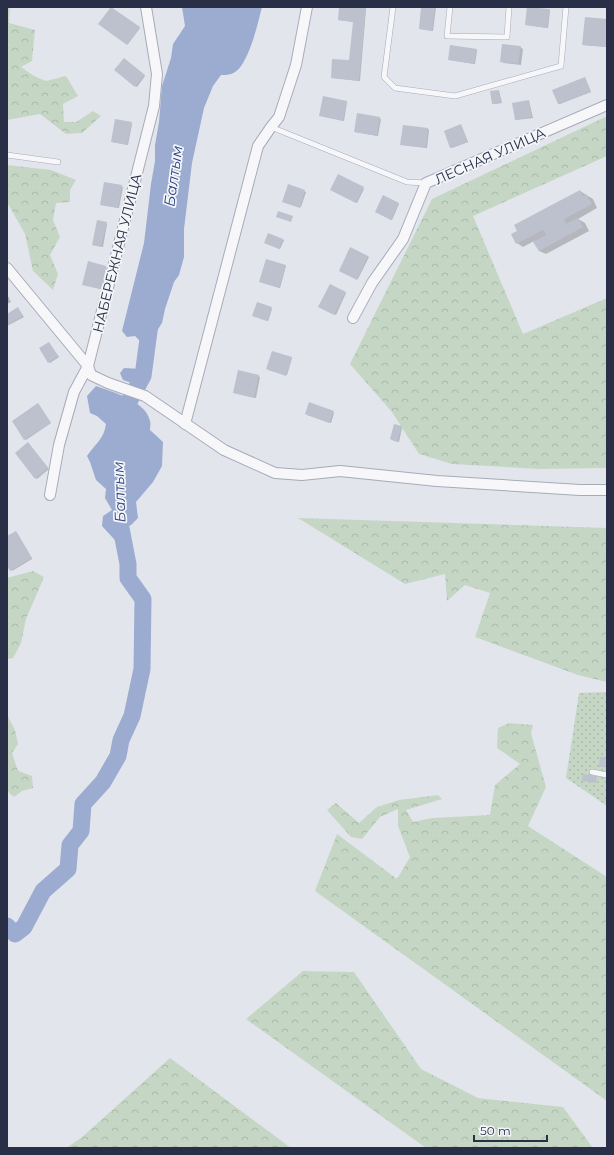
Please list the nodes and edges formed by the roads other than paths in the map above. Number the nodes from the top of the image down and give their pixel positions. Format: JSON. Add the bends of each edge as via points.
{"nodes":[{"id":1,"x":146,"y":7,"type":"edge"},
{"id":2,"x":307,"y":7,"type":"edge"},
{"id":3,"x":393,"y":7,"type":"edge"},
{"id":4,"x":450,"y":7,"type":"edge"},
{"id":5,"x":509,"y":7,"type":"edge"},
{"id":6,"x":566,"y":7,"type":"edge"},
{"id":7,"x":607,"y":105,"type":"edge"},
{"id":8,"x":271,"y":127,"type":"junction"},
{"id":9,"x":7,"y":154,"type":"edge"},
{"id":10,"x":58,"y":162,"type":"dead end"},
{"id":11,"x":426,"y":184,"type":"junction"},
{"id":12,"x":7,"y":268,"type":"edge"},
{"id":13,"x":353,"y":318,"type":"dead end"},
{"id":14,"x":88,"y":366,"type":"junction"},
{"id":15,"x":185,"y":424,"type":"junction"},
{"id":16,"x":607,"y":490,"type":"edge"},
{"id":17,"x":50,"y":495,"type":"dead end"},
{"id":18,"x":592,"y":772,"type":"dead end"},
{"id":19,"x":607,"y":775,"type":"edge"}],
"edges":[{"from":1,"to":14,"type":"street","name":"НАБЕРЕЖНАЯ УЛИЦА","via":[[156,74],[154,106]]},
{"from":2,"to":8,"type":"street","via":[[296,65],[280,117]]},
{"from":3,"to":6,"type":"lane","via":[[384,77],[395,88],[455,96],[561,66]]},
{"from":4,"to":5,"type":"lane","via":[[447,36],[506,37]]},
{"from":7,"to":11,"type":"street","name":"ЛЕСНАЯ УЛИЦА"},
{"from":8,"to":11,"type":"lane","via":[[407,182]]},
{"from":8,"to":15,"type":"street","via":[[258,146]]},
{"from":9,"to":10,"type":"lane"},
{"from":11,"to":13,"type":"street","name":"ЛЕСНАЯ УЛИЦА","via":[[403,239],[372,283]]},
{"from":12,"to":14,"type":"street"},
{"from":14,"to":15,"type":"street","via":[[92,375],[145,396]]},
{"from":14,"to":17,"type":"street","name":"НАБЕРЕЖНАЯ УЛИЦА","via":[[74,392],[58,445]]},
{"from":15,"to":16,"type":"street","via":[[224,450],[275,473],[302,475],[340,471],[437,481]]},
{"from":18,"to":19,"type":"lane"}]}
